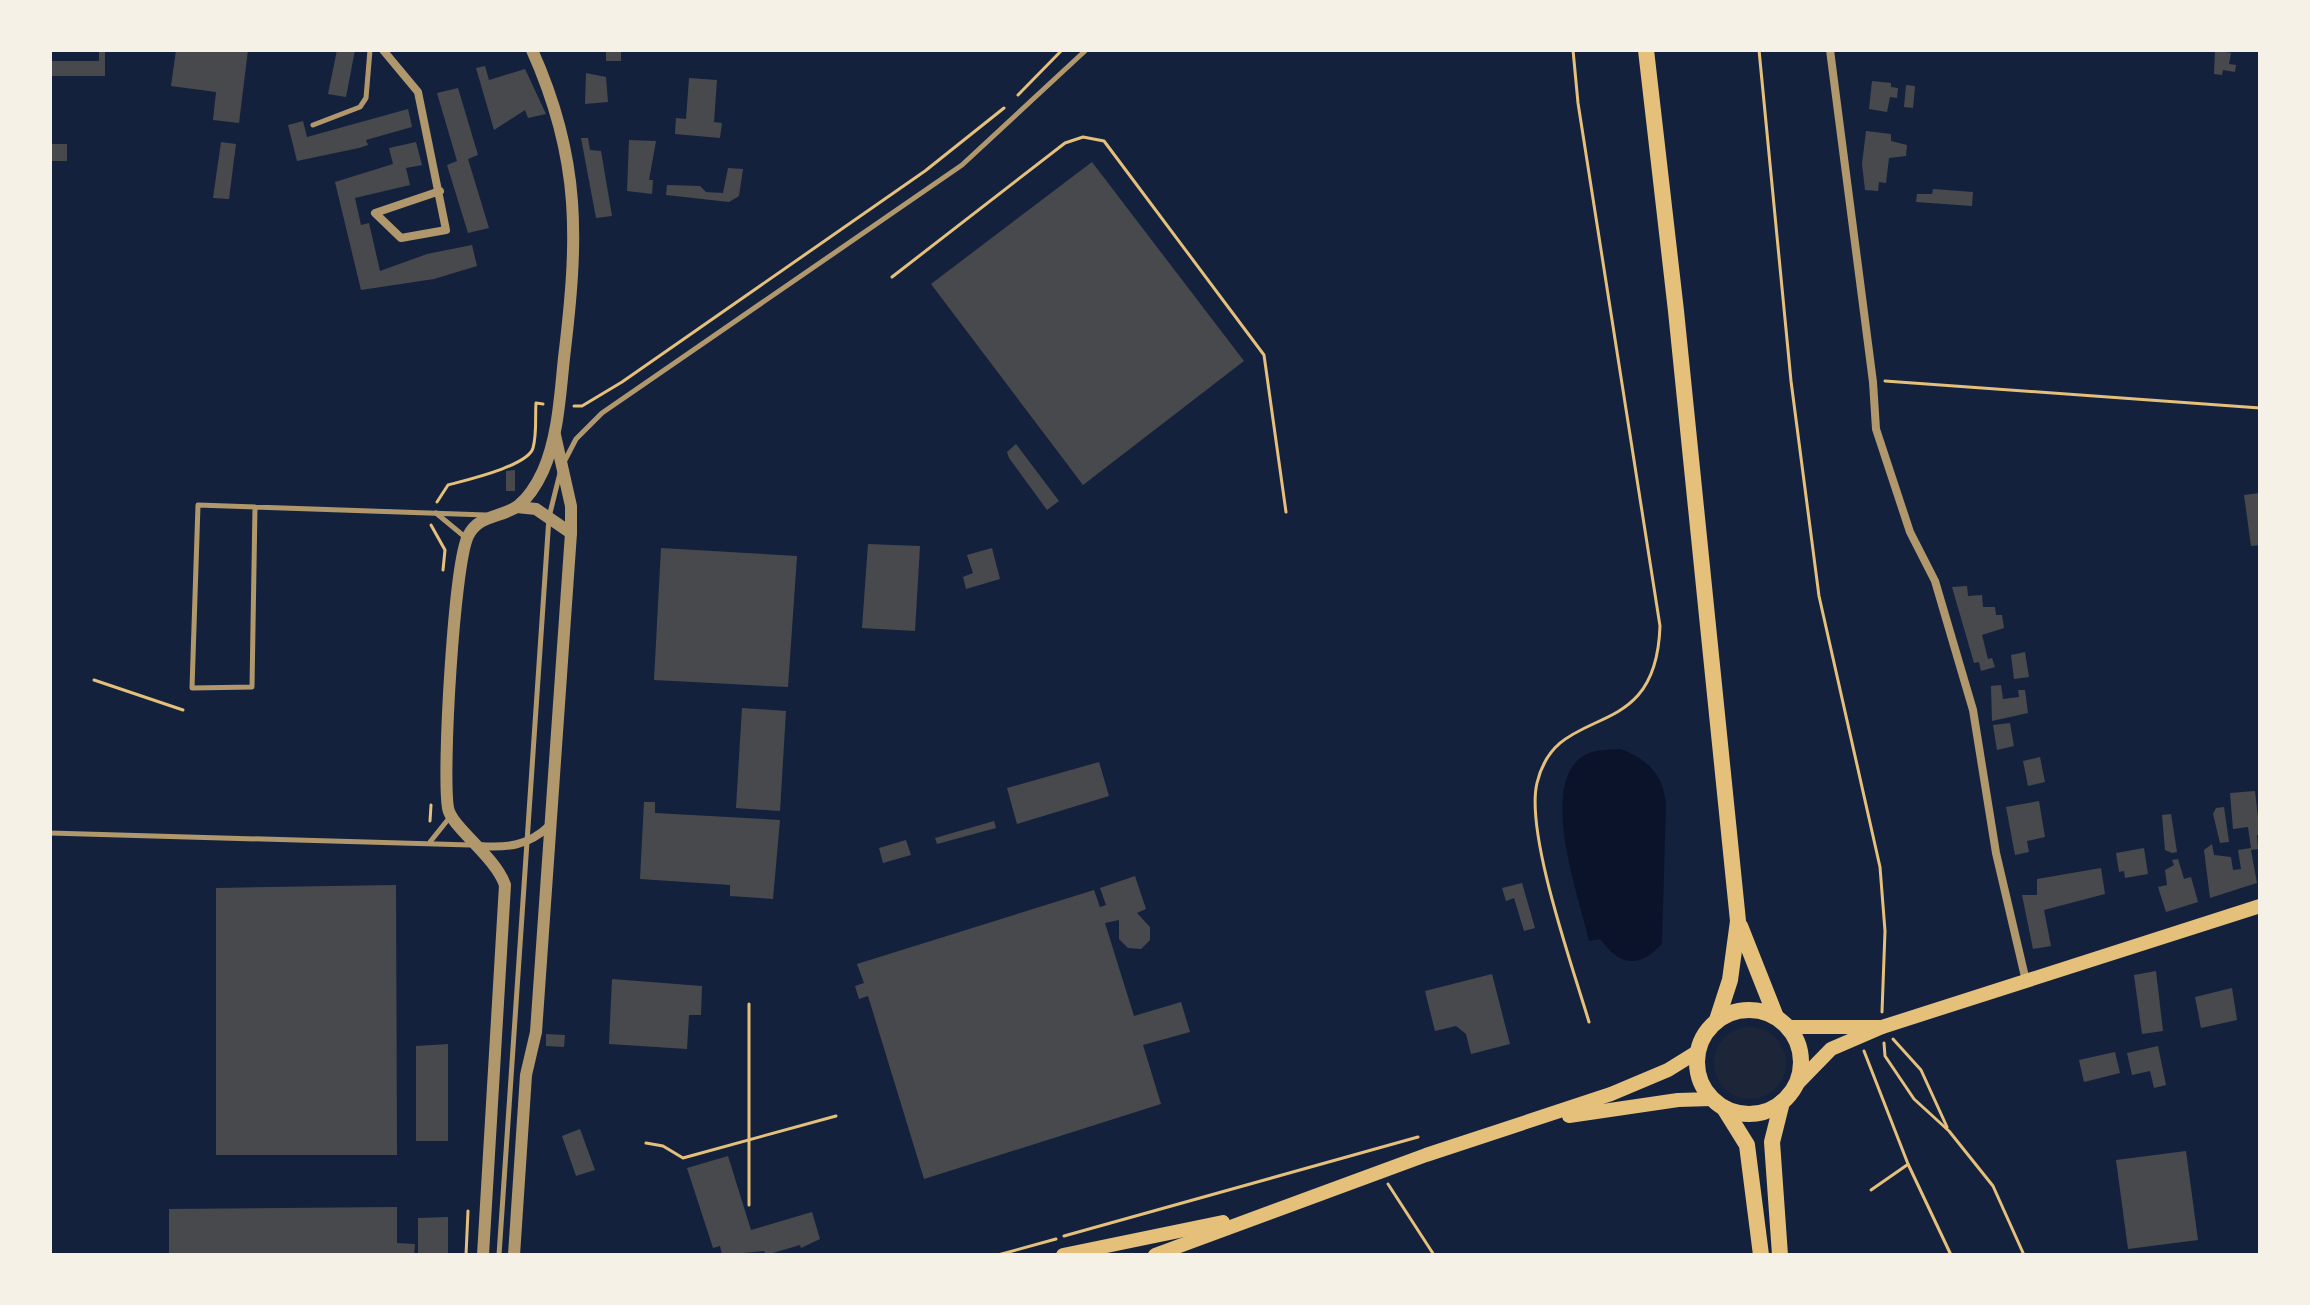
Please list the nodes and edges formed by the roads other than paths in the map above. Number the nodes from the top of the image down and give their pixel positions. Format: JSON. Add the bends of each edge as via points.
{"nodes":[{"id":1,"x":370,"y":50,"type":"edge"},
{"id":2,"x":383,"y":50,"type":"edge"},
{"id":3,"x":532,"y":50,"type":"edge"},
{"id":4,"x":1086,"y":50,"type":"edge"},
{"id":5,"x":1646,"y":50,"type":"edge"},
{"id":6,"x":1830,"y":50,"type":"edge"},
{"id":7,"x":313,"y":125,"type":"dead end"},
{"id":8,"x":440,"y":191,"type":"junction"},
{"id":9,"x":554,"y":432,"type":"junction"},
{"id":10,"x":562,"y":467,"type":"junction"},
{"id":11,"x":255,"y":507,"type":"junction"},
{"id":12,"x":517,"y":507,"type":"junction"},
{"id":13,"x":435,"y":513,"type":"junction"},
{"id":14,"x":491,"y":515,"type":"junction"},
{"id":15,"x":549,"y":517,"type":"junction"},
{"id":16,"x":571,"y":533,"type":"junction"},
{"id":17,"x":467,"y":538,"type":"junction"},
{"id":18,"x":450,"y":816,"type":"junction"},
{"id":19,"x":549,"y":826,"type":"junction"},
{"id":20,"x":50,"y":833,"type":"edge"},
{"id":21,"x":430,"y":842,"type":"junction"},
{"id":22,"x":525,"y":843,"type":"junction"},
{"id":23,"x":479,"y":846,"type":"junction"},
{"id":24,"x":2260,"y":906,"type":"edge"},
{"id":25,"x":1738,"y":921,"type":"junction"},
{"id":26,"x":2026,"y":981,"type":"junction"},
{"id":27,"x":1717,"y":1020,"type":"junction"},
{"id":28,"x":1782,"y":1022,"type":"junction"},
{"id":29,"x":1882,"y":1027,"type":"junction"},
{"id":30,"x":1697,"y":1052,"type":"junction"},
{"id":31,"x":1796,"y":1085,"type":"junction"},
{"id":32,"x":1782,"y":1102,"type":"junction"},
{"id":33,"x":1718,"y":1104,"type":"junction"},
{"id":34,"x":1533,"y":1122,"type":"junction"},
{"id":35,"x":1251,"y":1217,"type":"junction"},
{"id":36,"x":483,"y":1255,"type":"edge"},
{"id":37,"x":499,"y":1255,"type":"edge"},
{"id":38,"x":514,"y":1255,"type":"edge"},
{"id":39,"x":1063,"y":1255,"type":"edge"},
{"id":40,"x":1155,"y":1255,"type":"edge"},
{"id":41,"x":1761,"y":1255,"type":"edge"},
{"id":42,"x":1780,"y":1255,"type":"edge"}],
"edges":[{"from":1,"to":7,"type":"lane","via":[[366,98],[360,107]]},
{"from":2,"to":8,"type":"street","via":[[418,92]]},
{"from":3,"to":9,"type":"street","via":[[557,109],[572,191],[575,245]]},
{"from":4,"to":10,"type":"lane","via":[[962,165],[602,413],[576,439]]},
{"from":5,"to":25,"type":"main road"},
{"from":6,"to":26,"type":"street","via":[[1876,429],[1910,532],[1935,581],[1973,710],[1996,853]]},
{"from":8,"to":8,"type":"street","via":[[446,230],[401,238],[375,213]]},
{"from":9,"to":10,"type":"street"},
{"from":9,"to":12,"type":"street","via":[[539,479]]},
{"from":10,"to":15,"type":"lane"},
{"from":10,"to":16,"type":"street"},
{"from":11,"to":11,"type":"lane","via":[[198,505],[192,688],[252,687]]},
{"from":11,"to":13,"type":"lane"},
{"from":12,"to":14,"type":"street"},
{"from":12,"to":15,"type":"street"},
{"from":13,"to":14,"type":"lane"},
{"from":13,"to":17,"type":"lane"},
{"from":14,"to":17,"type":"street"},
{"from":15,"to":16,"type":"street"},
{"from":15,"to":22,"type":"lane"},
{"from":16,"to":19,"type":"street"},
{"from":17,"to":18,"type":"street","via":[[447,759]]},
{"from":18,"to":21,"type":"lane"},
{"from":18,"to":23,"type":"street"},
{"from":19,"to":22,"type":"street"},
{"from":19,"to":38,"type":"street"},
{"from":20,"to":21,"type":"lane"},
{"from":21,"to":23,"type":"lane"},
{"from":22,"to":23,"type":"street"},
{"from":22,"to":37,"type":"lane"},
{"from":23,"to":36,"type":"street","via":[[505,885]]},
{"from":24,"to":26,"type":"main road"},
{"from":25,"to":27,"type":"main road","via":[[1730,980]]},
{"from":25,"to":28,"type":"main road"},
{"from":26,"to":29,"type":"main road"},
{"from":27,"to":28,"type":"main road","via":[[1746,1009]]},
{"from":27,"to":30,"type":"main road"},
{"from":28,"to":29,"type":"main road"},
{"from":28,"to":31,"type":"main road","via":[[1801,1055]]},
{"from":29,"to":31,"type":"main road","via":[[1831,1049]]},
{"from":30,"to":33,"type":"main road","via":[[1698,1077]]},
{"from":30,"to":34,"type":"main road","via":[[1668,1070]]},
{"from":31,"to":32,"type":"main road"},
{"from":32,"to":33,"type":"main road","via":[[1754,1114]]},
{"from":32,"to":42,"type":"main road","via":[[1772,1142]]},
{"from":33,"to":34,"type":"main road","via":[[1678,1100]]},
{"from":33,"to":41,"type":"main road","via":[[1747,1145]]},
{"from":34,"to":35,"type":"main road"},
{"from":35,"to":39,"type":"main road"},
{"from":35,"to":40,"type":"main road"}]}
